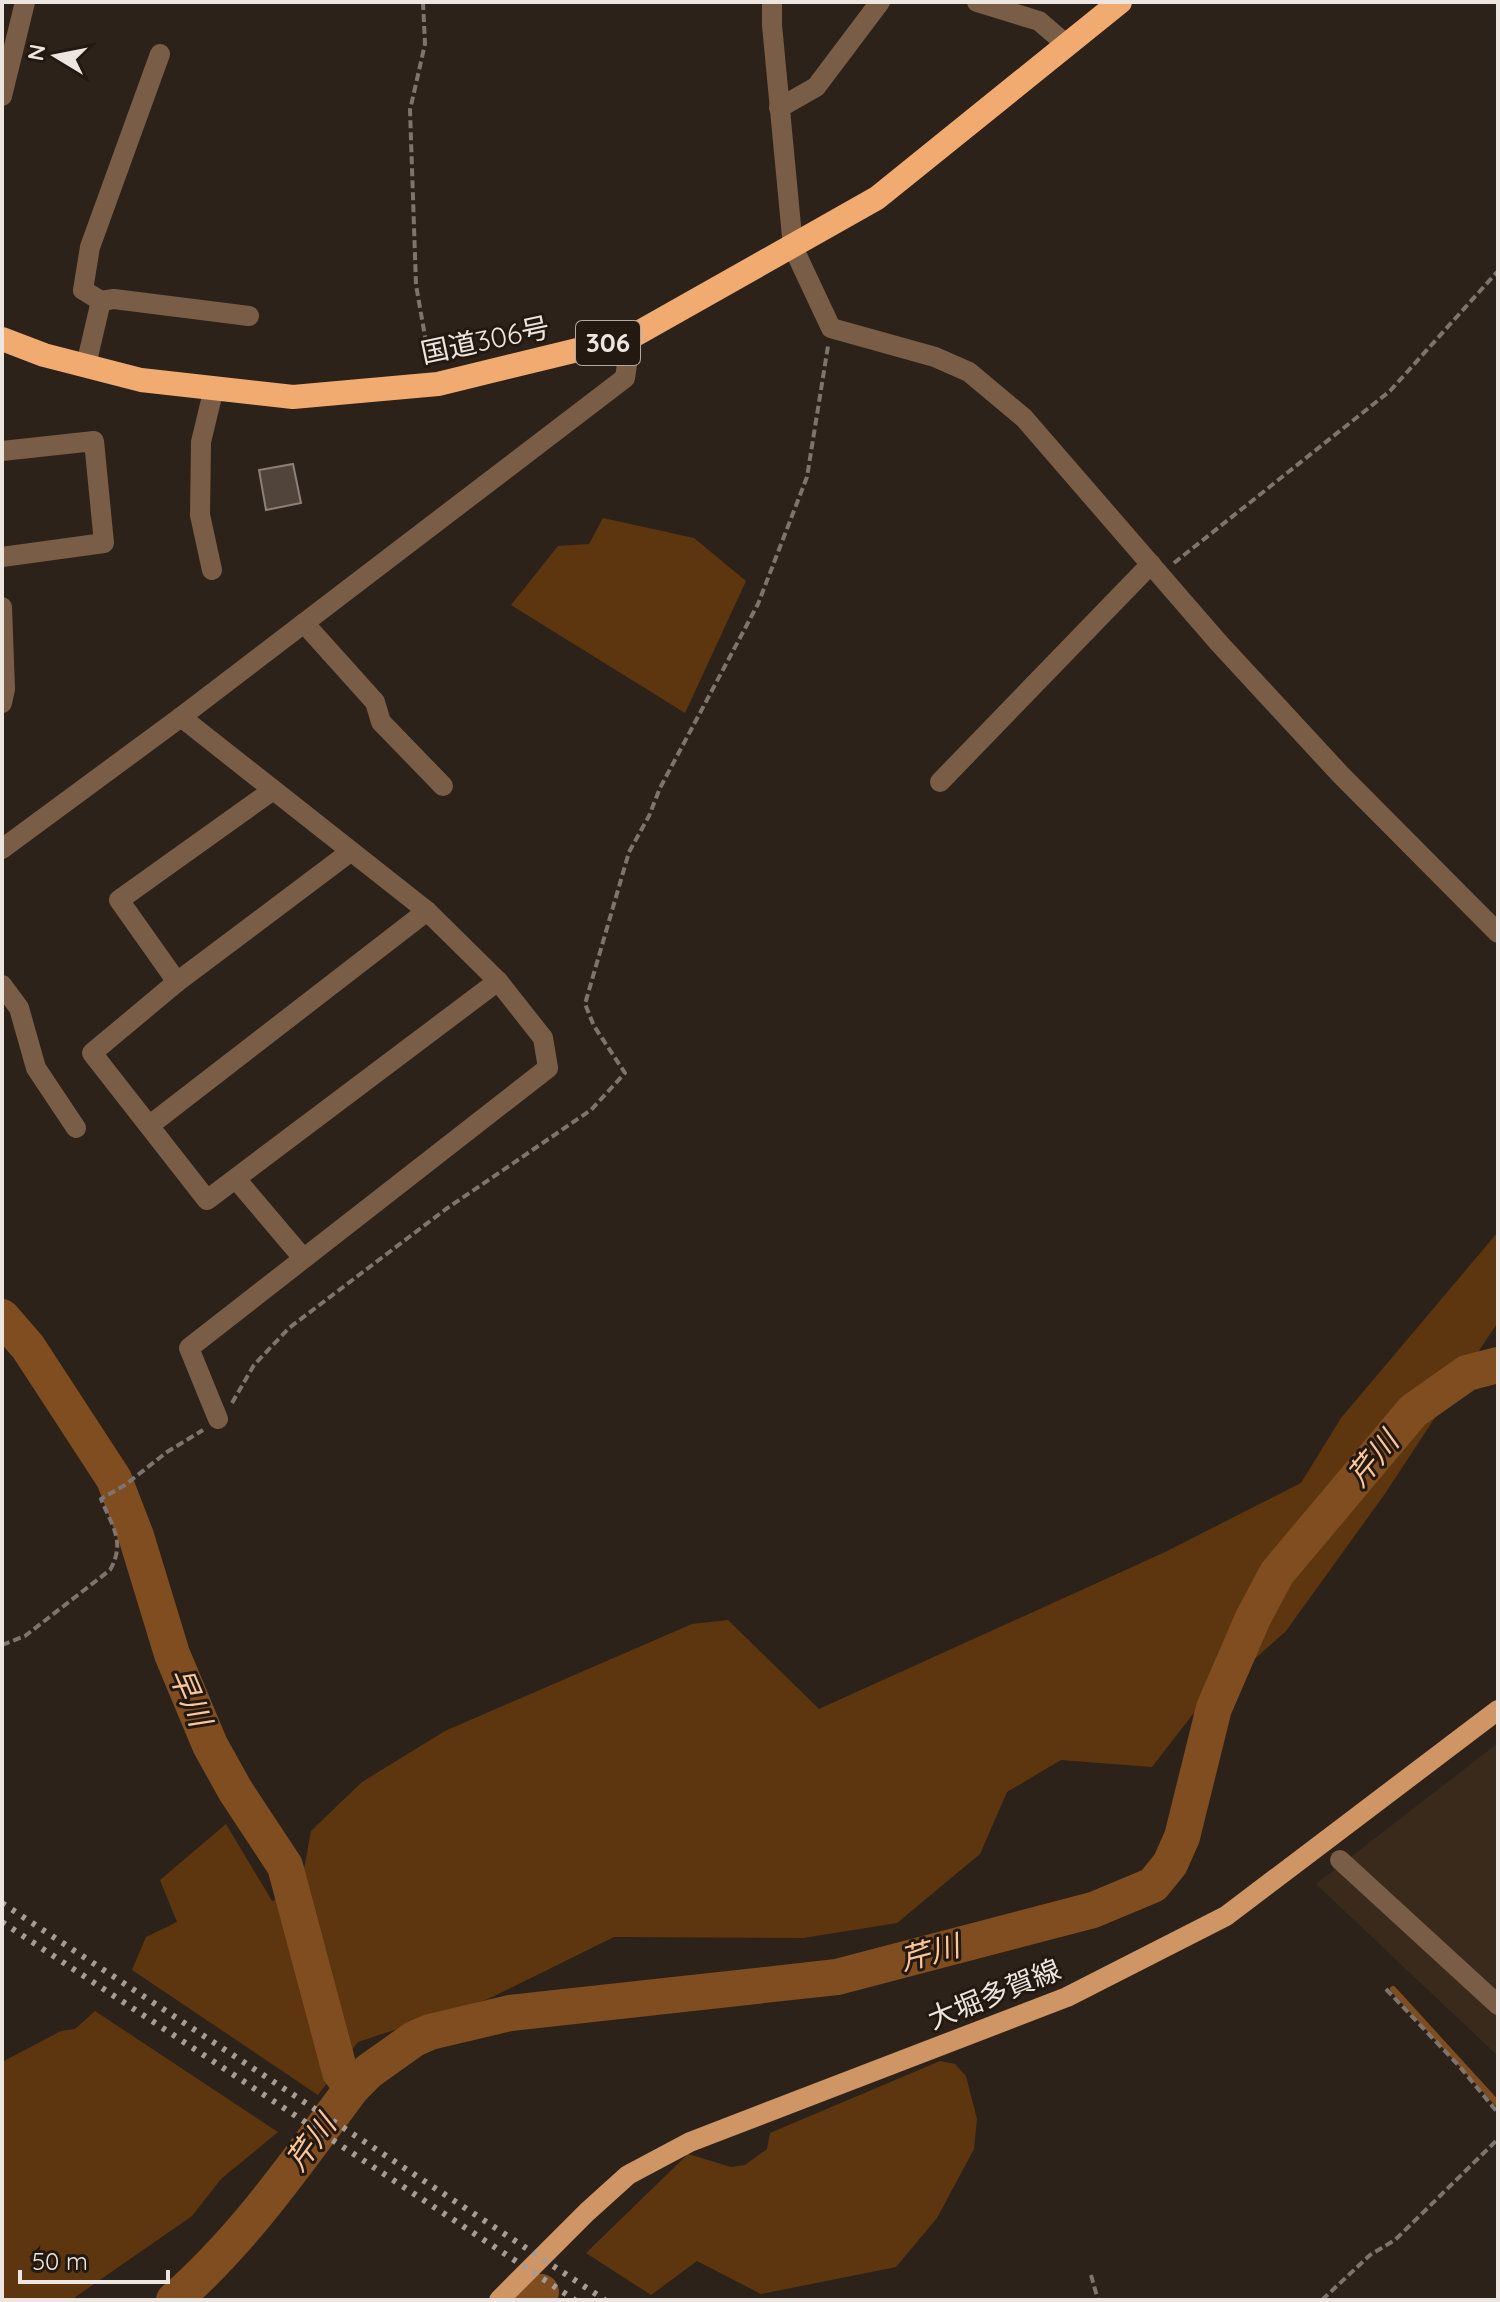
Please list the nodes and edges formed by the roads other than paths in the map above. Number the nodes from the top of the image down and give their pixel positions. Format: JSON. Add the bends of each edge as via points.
{"nodes":[{"id":1,"x":25,"y":2,"type":"edge"},
{"id":2,"x":772,"y":2,"type":"edge"},
{"id":3,"x":880,"y":2,"type":"edge"},
{"id":4,"x":977,"y":2,"type":"edge"},
{"id":5,"x":1120,"y":2,"type":"edge"},
{"id":6,"x":1067,"y":45,"type":"junction"},
{"id":7,"x":160,"y":54,"type":"dead end"},
{"id":8,"x":2,"y":96,"type":"edge"},
{"id":9,"x":779,"y":108,"type":"junction"},
{"id":10,"x":793,"y":247,"type":"junction"},
{"id":11,"x":101,"y":301,"type":"junction"},
{"id":12,"x":249,"y":316,"type":"dead end"},
{"id":13,"x":631,"y":337,"type":"junction"},
{"id":14,"x":2,"y":339,"type":"edge"},
{"id":15,"x":86,"y":365,"type":"junction"},
{"id":16,"x":214,"y":388,"type":"junction"},
{"id":17,"x":2,"y":451,"type":"edge"},
{"id":18,"x":2,"y":557,"type":"edge"},
{"id":19,"x":1156,"y":569,"type":"junction"},
{"id":20,"x":212,"y":570,"type":"dead end"},
{"id":21,"x":2,"y":607,"type":"edge"},
{"id":22,"x":304,"y":623,"type":"junction"},
{"id":23,"x":2,"y":703,"type":"edge"},
{"id":24,"x":181,"y":717,"type":"junction"},
{"id":25,"x":940,"y":782,"type":"dead end"},
{"id":26,"x":443,"y":786,"type":"dead end"},
{"id":27,"x":273,"y":790,"type":"junction"},
{"id":28,"x":2,"y":849,"type":"edge"},
{"id":29,"x":350,"y":852,"type":"junction"},
{"id":30,"x":427,"y":911,"type":"junction"},
{"id":31,"x":1498,"y":933,"type":"edge"},
{"id":32,"x":498,"y":981,"type":"junction"},
{"id":33,"x":177,"y":982,"type":"junction"},
{"id":34,"x":2,"y":985,"type":"edge"},
{"id":35,"x":150,"y":1125,"type":"junction"},
{"id":36,"x":76,"y":1128,"type":"dead end"},
{"id":37,"x":236,"y":1179,"type":"junction"},
{"id":38,"x":303,"y":1258,"type":"junction"},
{"id":39,"x":218,"y":1419,"type":"road end"},
{"id":40,"x":1498,"y":1710,"type":"edge"},
{"id":41,"x":1340,"y":1860,"type":"dead end"},
{"id":42,"x":1498,"y":2005,"type":"edge"},
{"id":43,"x":499,"y":2300,"type":"edge"}],
"edges":[{"from":1,"to":8,"type":"street"},
{"from":2,"to":9,"type":"street"},
{"from":3,"to":9,"type":"street","via":[[816,87]]},
{"from":4,"to":6,"type":"street","via":[[1039,21]]},
{"from":5,"to":6,"type":"highway","name":"国道306号","number":"306"},
{"from":6,"to":10,"type":"highway","name":"国道306号","number":"306","via":[[877,198]]},
{"from":7,"to":11,"type":"street","via":[[90,247],[83,290]]},
{"from":9,"to":10,"type":"street"},
{"from":10,"to":13,"type":"highway","name":"国道306号","number":"306"},
{"from":10,"to":19,"type":"street","via":[[831,328],[969,372],[1024,418]]},
{"from":11,"to":12,"type":"street"},
{"from":11,"to":15,"type":"street"},
{"from":13,"to":16,"type":"highway","name":"国道306号","number":"306","via":[[438,384],[293,397]]},
{"from":13,"to":22,"type":"street","via":[[625,378]]},
{"from":14,"to":15,"type":"highway","name":"国道306号","number":"306"},
{"from":15,"to":16,"type":"highway","name":"国道306号","number":"306","via":[[141,380]]},
{"from":16,"to":20,"type":"street","via":[[201,442],[200,515]]},
{"from":17,"to":18,"type":"street","via":[[94,441],[104,543]]},
{"from":19,"to":25,"type":"street"},
{"from":19,"to":31,"type":"street","via":[[1340,774]]},
{"from":21,"to":23,"type":"street"},
{"from":22,"to":24,"type":"street"},
{"from":22,"to":26,"type":"street","via":[[375,702],[381,722]]},
{"from":24,"to":27,"type":"street"},
{"from":24,"to":28,"type":"street"},
{"from":27,"to":29,"type":"street"},
{"from":27,"to":33,"type":"street","via":[[119,900]]},
{"from":29,"to":30,"type":"street"},
{"from":29,"to":33,"type":"street"},
{"from":30,"to":32,"type":"street"},
{"from":30,"to":35,"type":"street"},
{"from":32,"to":37,"type":"street"},
{"from":32,"to":38,"type":"street","via":[[543,1038],[548,1068]]},
{"from":33,"to":35,"type":"street","via":[[92,1053]]},
{"from":34,"to":36,"type":"street","via":[[19,1008],[36,1068]]},
{"from":35,"to":37,"type":"street","via":[[207,1200]]},
{"from":37,"to":38,"type":"street"},
{"from":38,"to":39,"type":"street","via":[[189,1348]]},
{"from":40,"to":43,"type":"main road","name":"大堀多賀線","via":[[1226,1916],[1067,1997],[690,2142],[628,2175]]},
{"from":41,"to":42,"type":"street"}]}
